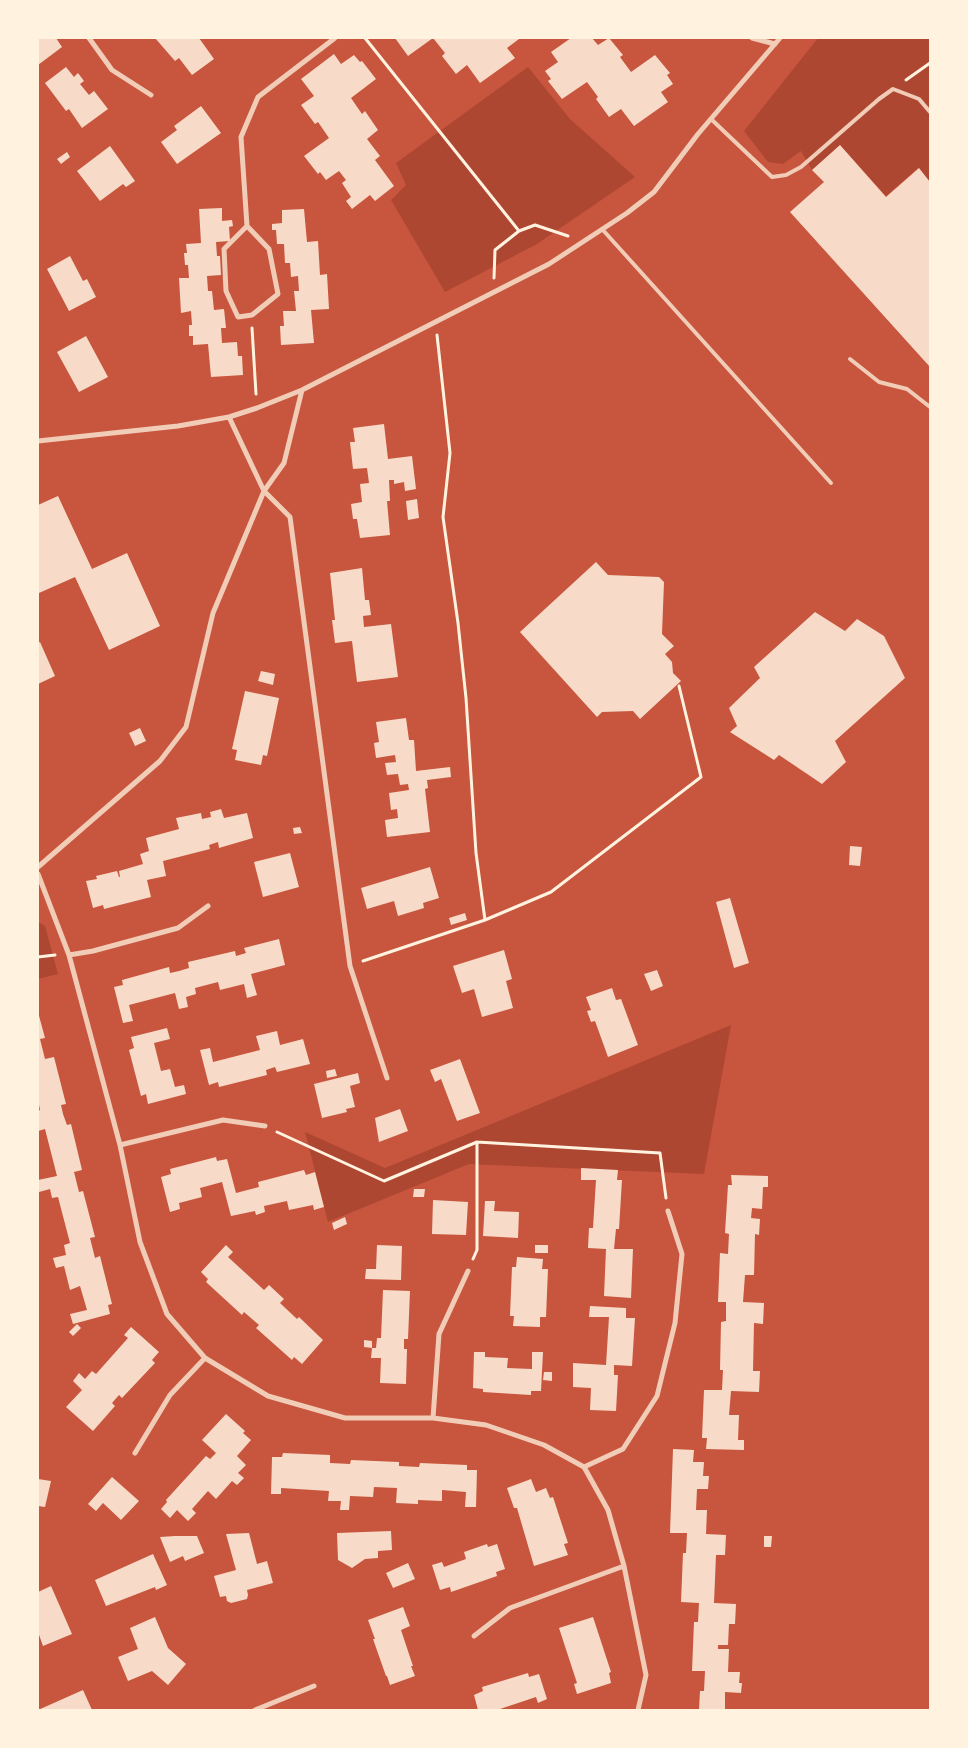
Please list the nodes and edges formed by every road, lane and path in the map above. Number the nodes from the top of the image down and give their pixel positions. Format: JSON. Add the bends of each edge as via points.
{"nodes":[{"id":1,"x":89,"y":38,"type":"edge"},
{"id":2,"x":335,"y":38,"type":"edge"},
{"id":3,"x":365,"y":38,"type":"edge"},
{"id":4,"x":752,"y":38,"type":"edge"},
{"id":5,"x":780,"y":38,"type":"edge"},
{"id":6,"x":775,"y":44,"type":"junction"},
{"id":7,"x":930,"y":63,"type":"edge"},
{"id":8,"x":892,"y":89,"type":"junction"},
{"id":9,"x":151,"y":95,"type":"dead end"},
{"id":10,"x":930,"y":112,"type":"edge"},
{"id":11,"x":711,"y":118,"type":"junction"},
{"id":12,"x":247,"y":226,"type":"junction"},
{"id":13,"x":602,"y":229,"type":"junction"},
{"id":14,"x":519,"y":230,"type":"junction"},
{"id":15,"x":584,"y":241,"type":"junction"},
{"id":16,"x":493,"y":293,"type":"junction"},
{"id":17,"x":252,"y":315,"type":"junction"},
{"id":18,"x":436,"y":323,"type":"junction"},
{"id":19,"x":850,"y":359,"type":"dead end"},
{"id":20,"x":302,"y":390,"type":"junction"},
{"id":21,"x":930,"y":407,"type":"edge"},
{"id":22,"x":257,"y":408,"type":"junction"},
{"id":23,"x":230,"y":417,"type":"junction"},
{"id":24,"x":38,"y":441,"type":"edge"},
{"id":25,"x":831,"y":483,"type":"dead end"},
{"id":26,"x":264,"y":492,"type":"junction"},
{"id":27,"x":679,"y":686,"type":"dead end"},
{"id":28,"x":38,"y":867,"type":"edge"},
{"id":29,"x":38,"y":874,"type":"edge"},
{"id":30,"x":208,"y":906,"type":"dead end"},
{"id":31,"x":485,"y":920,"type":"junction"},
{"id":32,"x":68,"y":955,"type":"junction"},
{"id":33,"x":350,"y":966,"type":"junction"},
{"id":34,"x":387,"y":1078,"type":"dead end"},
{"id":35,"x":265,"y":1126,"type":"joint"},
{"id":36,"x":478,"y":1142,"type":"junction"},
{"id":37,"x":120,"y":1145,"type":"junction"},
{"id":38,"x":668,"y":1211,"type":"joint"},
{"id":39,"x":468,"y":1271,"type":"joint"},
{"id":40,"x":205,"y":1358,"type":"junction"},
{"id":41,"x":433,"y":1418,"type":"junction"},
{"id":42,"x":136,"y":1453,"type":"dead end"},
{"id":43,"x":584,"y":1467,"type":"junction"},
{"id":44,"x":624,"y":1566,"type":"junction"},
{"id":45,"x":474,"y":1636,"type":"dead end"},
{"id":46,"x":314,"y":1686,"type":"dead end"},
{"id":47,"x":255,"y":1710,"type":"edge"},
{"id":48,"x":638,"y":1710,"type":"edge"}],
"edges":[{"from":1,"to":9,"type":"street","via":[[112,70]]},
{"from":2,"to":12,"type":"street","via":[[258,97],[241,137]]},
{"from":3,"to":14,"type":"path"},
{"from":4,"to":6,"type":"street"},
{"from":5,"to":6,"type":"street"},
{"from":6,"to":11,"type":"street"},
{"from":7,"to":8,"type":"path"},
{"from":8,"to":10,"type":"lane","via":[[919,99]]},
{"from":8,"to":11,"type":"lane","via":[[801,167],[786,175],[772,177]]},
{"from":11,"to":13,"type":"street","via":[[654,192]]},
{"from":12,"to":17,"type":"street","via":[[269,250],[278,294]]},
{"from":12,"to":17,"type":"street","via":[[224,249],[226,291],[238,317]]},
{"from":13,"to":15,"type":"street"},
{"from":13,"to":25,"type":"lane"},
{"from":14,"to":15,"type":"path","via":[[535,225]]},
{"from":14,"to":16,"type":"path","via":[[495,250]]},
{"from":15,"to":16,"type":"street","via":[[549,264]]},
{"from":16,"to":18,"type":"street"},
{"from":17,"to":22,"type":"path"},
{"from":18,"to":20,"type":"street"},
{"from":18,"to":31,"type":"path","via":[[450,453],[443,517],[466,698],[476,853]]},
{"from":19,"to":21,"type":"lane","via":[[879,382],[907,389]]},
{"from":20,"to":22,"type":"street"},
{"from":20,"to":26,"type":"street","via":[[284,464]]},
{"from":22,"to":23,"type":"street"},
{"from":23,"to":24,"type":"street"},
{"from":23,"to":26,"type":"street"},
{"from":26,"to":28,"type":"street","via":[[213,613],[186,727],[160,761]]},
{"from":26,"to":33,"type":"street","via":[[290,517]]},
{"from":27,"to":31,"type":"path","via":[[701,777],[551,892]]},
{"from":29,"to":32,"type":"street"},
{"from":30,"to":32,"type":"street","via":[[178,928]]},
{"from":31,"to":33,"type":"path"},
{"from":32,"to":37,"type":"street"},
{"from":33,"to":34,"type":"street"},
{"from":35,"to":36,"type":"path","via":[[384,1181]]},
{"from":35,"to":37,"type":"street","via":[[223,1120]]},
{"from":36,"to":38,"type":"path","via":[[660,1153]]},
{"from":36,"to":39,"type":"path","via":[[477,1250]]},
{"from":37,"to":40,"type":"street","via":[[140,1242],[167,1314]]},
{"from":38,"to":43,"type":"street","via":[[682,1254],[676,1323],[657,1396],[623,1449]]},
{"from":39,"to":41,"type":"street","via":[[439,1334]]},
{"from":40,"to":41,"type":"street","via":[[268,1396],[345,1418]]},
{"from":40,"to":42,"type":"street","via":[[170,1394]]},
{"from":41,"to":43,"type":"street","via":[[486,1425],[544,1445]]},
{"from":43,"to":44,"type":"street","via":[[608,1510]]},
{"from":44,"to":45,"type":"street","via":[[510,1608]]},
{"from":44,"to":48,"type":"street","via":[[646,1675]]},
{"from":46,"to":47,"type":"street"}]}
